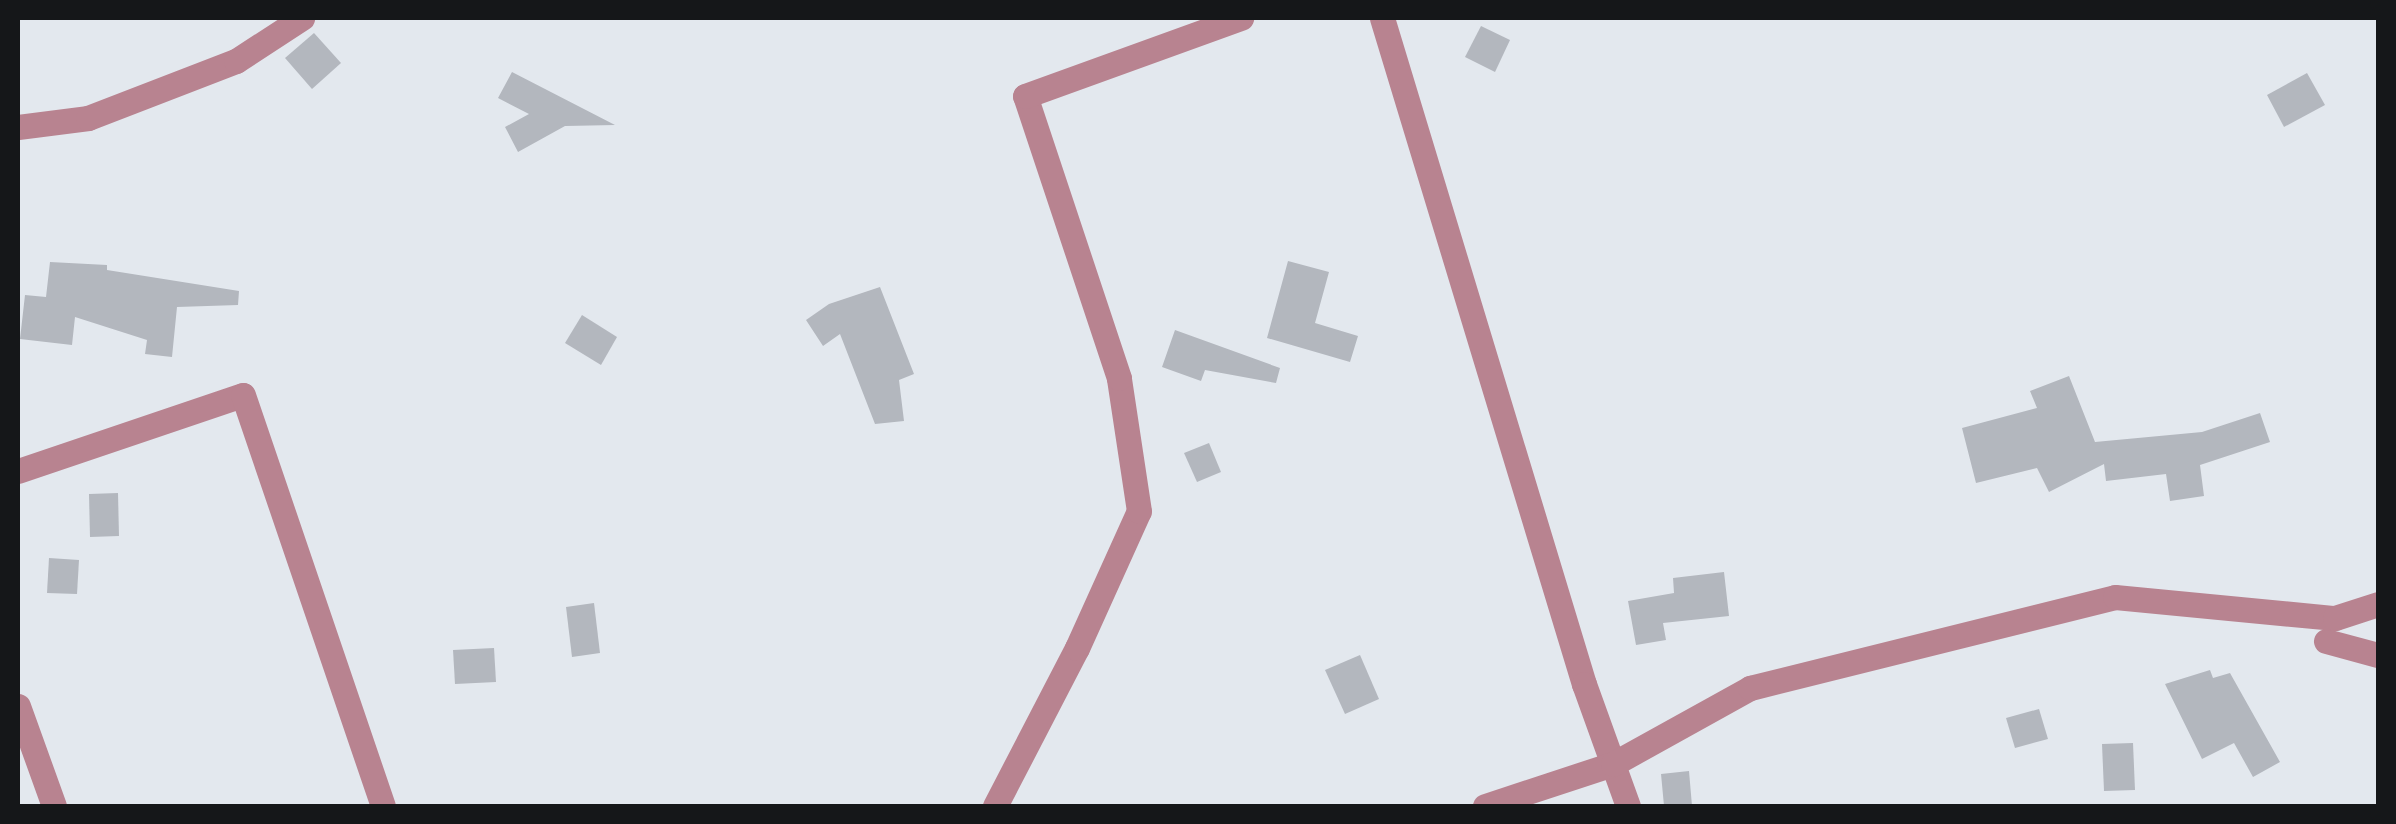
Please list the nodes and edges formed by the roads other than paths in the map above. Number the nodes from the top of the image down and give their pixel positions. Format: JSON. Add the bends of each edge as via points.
{"nodes":[{"id":1,"x":302,"y":18,"type":"edge"},
{"id":2,"x":1241,"y":18,"type":"edge"},
{"id":3,"x":1382,"y":18,"type":"edge"},
{"id":4,"x":18,"y":127,"type":"edge"},
{"id":5,"x":18,"y":471,"type":"edge"},
{"id":6,"x":2378,"y":604,"type":"edge"},
{"id":7,"x":2326,"y":642,"type":"dead end"},
{"id":8,"x":2378,"y":655,"type":"edge"},
{"id":9,"x":18,"y":706,"type":"edge"},
{"id":10,"x":1612,"y":764,"type":"junction"},
{"id":11,"x":54,"y":806,"type":"edge"},
{"id":12,"x":382,"y":806,"type":"edge"},
{"id":13,"x":996,"y":806,"type":"edge"},
{"id":14,"x":1485,"y":806,"type":"edge"},
{"id":15,"x":1628,"y":806,"type":"edge"}],
"edges":[{"from":1,"to":4,"type":"street","via":[[236,60],[125,104],[88,118]]},
{"from":2,"to":13,"type":"street","via":[[1024,96],[1119,378],[1138,511],[1078,648]]},
{"from":3,"to":10,"type":"street"},
{"from":5,"to":12,"type":"street","via":[[243,395]]},
{"from":6,"to":10,"type":"street","via":[[2335,618],[2115,597],[1750,688]]},
{"from":7,"to":8,"type":"street"},
{"from":9,"to":11,"type":"street"},
{"from":10,"to":14,"type":"street"},
{"from":10,"to":15,"type":"street"}]}
